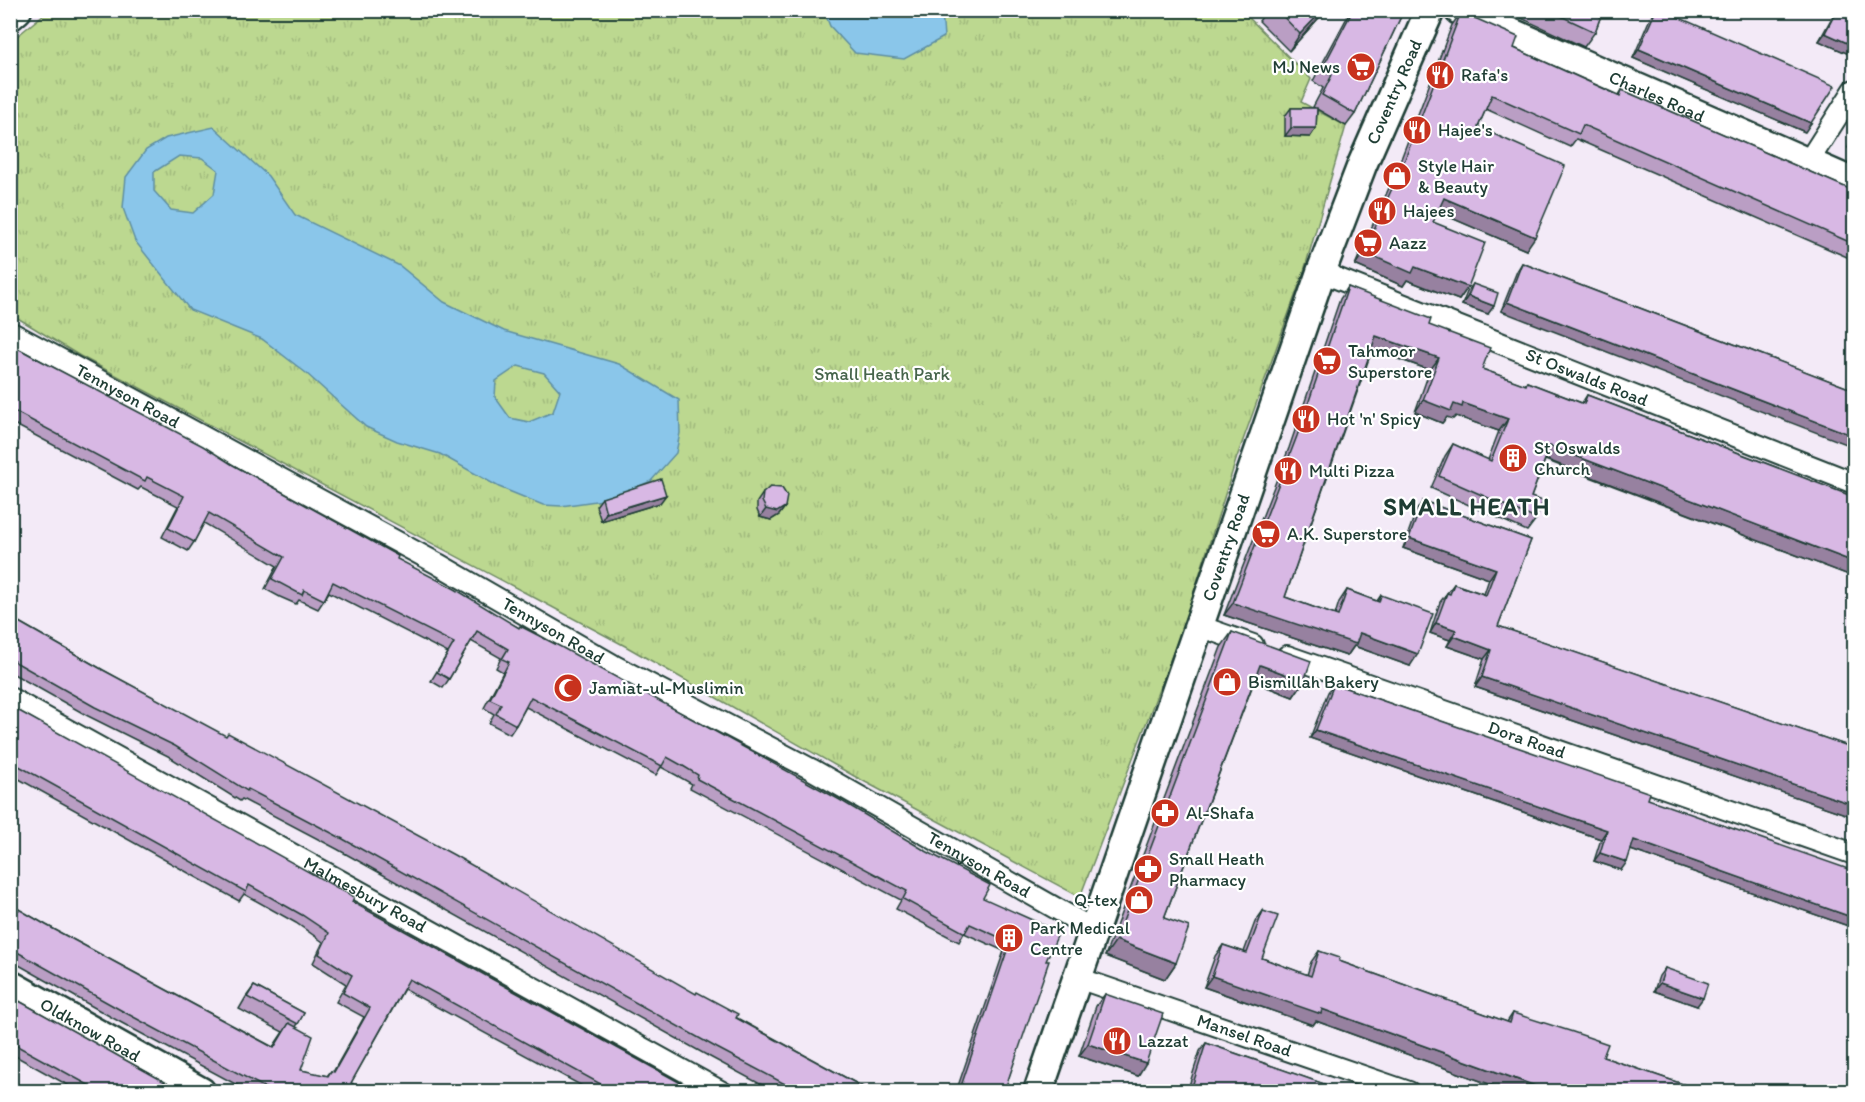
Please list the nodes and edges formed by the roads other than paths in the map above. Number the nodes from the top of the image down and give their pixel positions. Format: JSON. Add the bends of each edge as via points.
{"nodes":[{"id":1,"x":17,"y":10,"type":"edge"},
{"id":2,"x":1430,"y":10,"type":"edge"},
{"id":3,"x":1459,"y":10,"type":"edge"},
{"id":4,"x":10,"y":16,"type":"edge"},
{"id":5,"x":1854,"y":90,"type":"edge"},
{"id":6,"x":1808,"y":162,"type":"junction"},
{"id":7,"x":1854,"y":183,"type":"edge"},
{"id":8,"x":1322,"y":272,"type":"junction"},
{"id":9,"x":10,"y":332,"type":"edge"},
{"id":10,"x":1854,"y":483,"type":"edge"},
{"id":11,"x":1199,"y":626,"type":"junction"},
{"id":12,"x":10,"y":698,"type":"edge"},
{"id":13,"x":1854,"y":854,"type":"edge"},
{"id":14,"x":1094,"y":930,"type":"junction"},
{"id":15,"x":1078,"y":978,"type":"junction"},
{"id":16,"x":10,"y":985,"type":"edge"},
{"id":17,"x":201,"y":1092,"type":"edge"},
{"id":18,"x":722,"y":1092,"type":"edge"},
{"id":19,"x":1038,"y":1092,"type":"edge"},
{"id":20,"x":1409,"y":1092,"type":"edge"}],
"edges":[{"from":1,"to":4,"type":"street"},
{"from":2,"to":8,"type":"street","name":"Coventry Road","via":[[1362,165]]},
{"from":3,"to":6,"type":"street","name":"Charles Road"},
{"from":5,"to":6,"type":"street"},
{"from":6,"to":7,"type":"street","name":"Charles Road"},
{"from":8,"to":10,"type":"street","name":"St Oswalds Road"},
{"from":8,"to":11,"type":"street","name":"Coventry Road"},
{"from":9,"to":14,"type":"street","name":"Tennyson Road","via":[[438,564],[614,665],[811,769]]},
{"from":11,"to":13,"type":"street","name":"Dora Road"},
{"from":11,"to":14,"type":"street","name":"Coventry Road"},
{"from":12,"to":18,"type":"street","name":"Malmesbury Road"},
{"from":14,"to":15,"type":"street","name":"Coventry Road"},
{"from":15,"to":19,"type":"street","name":"Coventry Road"},
{"from":15,"to":20,"type":"street","name":"Mansel Road"},
{"from":16,"to":17,"type":"street","name":"Oldknow Road"}]}
